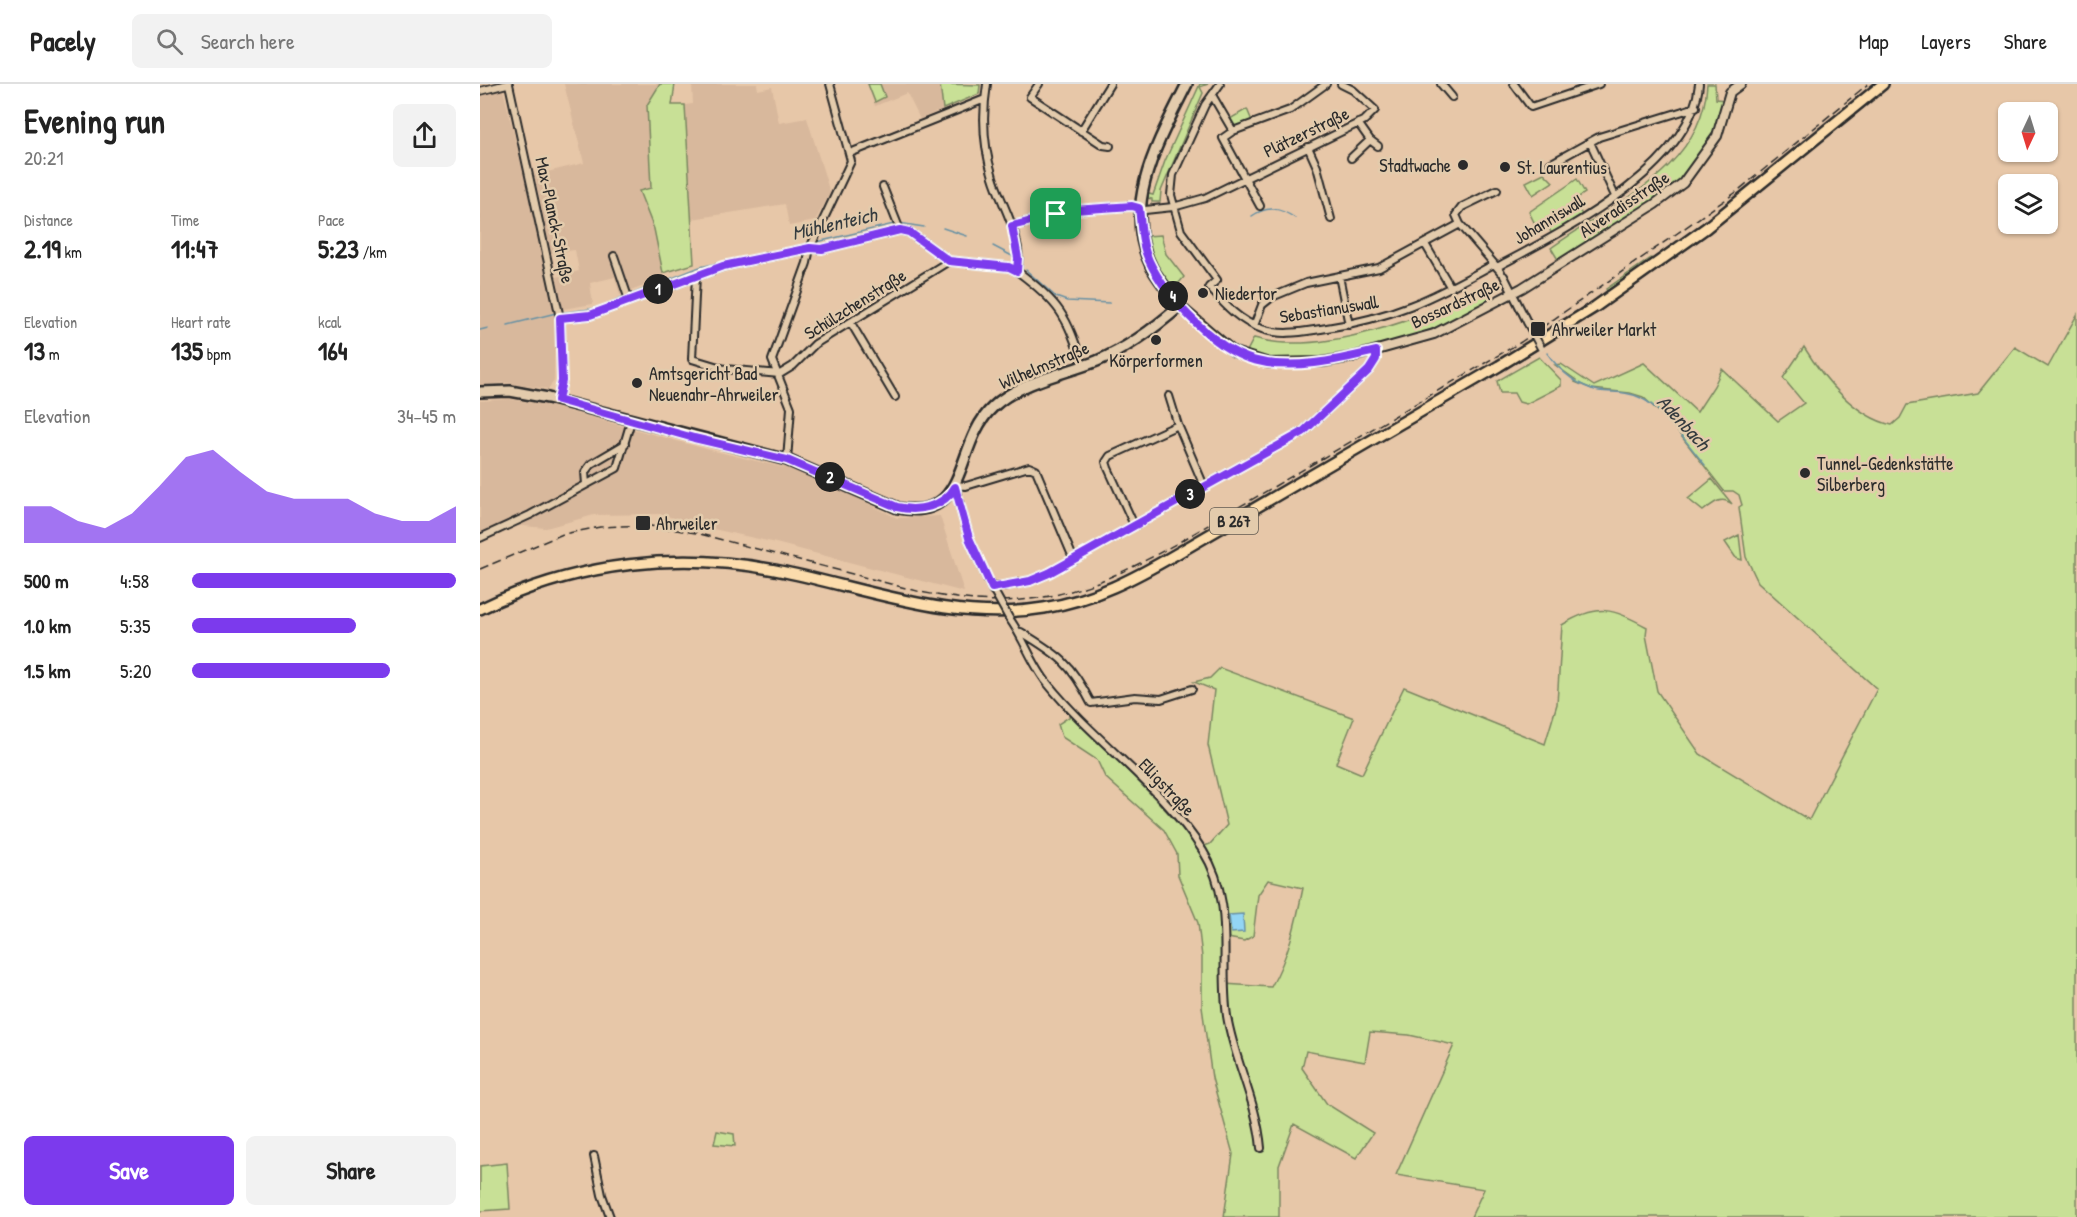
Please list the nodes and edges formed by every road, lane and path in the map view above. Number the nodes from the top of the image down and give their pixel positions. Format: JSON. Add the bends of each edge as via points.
{"nodes":[{"id":1,"x":508,"y":84,"type":"edge"},
{"id":2,"x":830,"y":84,"type":"edge"},
{"id":3,"x":987,"y":84,"type":"edge"},
{"id":4,"x":1039,"y":84,"type":"edge"},
{"id":5,"x":1110,"y":84,"type":"edge"},
{"id":6,"x":1187,"y":84,"type":"edge"},
{"id":7,"x":1220,"y":84,"type":"edge"},
{"id":8,"x":1326,"y":84,"type":"edge"},
{"id":9,"x":1341,"y":84,"type":"edge"},
{"id":10,"x":1441,"y":84,"type":"edge"},
{"id":11,"x":1514,"y":84,"type":"edge"},
{"id":12,"x":1599,"y":84,"type":"edge"},
{"id":13,"x":1699,"y":84,"type":"edge"},
{"id":14,"x":1741,"y":84,"type":"edge"},
{"id":15,"x":1883,"y":84,"type":"edge"},
{"id":16,"x":480,"y":91,"type":"edge"},
{"id":17,"x":1212,"y":95,"type":"junction"},
{"id":18,"x":1452,"y":97,"type":"dead end"},
{"id":19,"x":985,"y":99,"type":"junction"},
{"id":20,"x":1696,"y":107,"type":"junction"},
{"id":21,"x":1358,"y":123,"type":"junction"},
{"id":22,"x":1081,"y":130,"type":"junction"},
{"id":23,"x":1233,"y":131,"type":"junction"},
{"id":24,"x":1370,"y":140,"type":"junction"},
{"id":25,"x":1590,"y":142,"type":"junction"},
{"id":26,"x":1110,"y":146,"type":"dead end"},
{"id":27,"x":1378,"y":146,"type":"dead end"},
{"id":28,"x":1308,"y":147,"type":"junction"},
{"id":29,"x":850,"y":153,"type":"junction"},
{"id":30,"x":1351,"y":158,"type":"dead end"},
{"id":31,"x":1550,"y":164,"type":"dead end"},
{"id":32,"x":1247,"y":178,"type":"junction"},
{"id":33,"x":883,"y":187,"type":"dead end"},
{"id":34,"x":1497,"y":190,"type":"dead end"},
{"id":35,"x":1615,"y":196,"type":"junction"},
{"id":36,"x":1260,"y":206,"type":"dead end"},
{"id":37,"x":1173,"y":207,"type":"junction"},
{"id":38,"x":1139,"y":208,"type":"junction"},
{"id":39,"x":1331,"y":219,"type":"dead end"},
{"id":40,"x":1460,"y":224,"type":"junction"},
{"id":41,"x":898,"y":225,"type":"junction"},
{"id":42,"x":1012,"y":226,"type":"junction"},
{"id":43,"x":1425,"y":244,"type":"junction"},
{"id":44,"x":811,"y":245,"type":"junction"},
{"id":45,"x":614,"y":256,"type":"dead end"},
{"id":46,"x":949,"y":261,"type":"junction"},
{"id":47,"x":1499,"y":270,"type":"junction"},
{"id":48,"x":1017,"y":271,"type":"junction"},
{"id":49,"x":696,"y":275,"type":"junction"},
{"id":50,"x":1339,"y":276,"type":"junction"},
{"id":51,"x":1451,"y":288,"type":"junction"},
{"id":52,"x":1513,"y":293,"type":"junction"},
{"id":53,"x":628,"y":297,"type":"junction"},
{"id":54,"x":1180,"y":306,"type":"junction"},
{"id":55,"x":559,"y":315,"type":"junction"},
{"id":56,"x":851,"y":323,"type":"junction"},
{"id":57,"x":1348,"y":325,"type":"junction"},
{"id":58,"x":1254,"y":326,"type":"junction"},
{"id":59,"x":1542,"y":350,"type":"dead end"},
{"id":60,"x":1376,"y":351,"type":"junction"},
{"id":61,"x":1083,"y":366,"type":"junction"},
{"id":62,"x":780,"y":374,"type":"junction"},
{"id":63,"x":480,"y":392,"type":"edge"},
{"id":64,"x":1169,"y":396,"type":"dead end"},
{"id":65,"x":895,"y":397,"type":"dead end"},
{"id":66,"x":558,"y":400,"type":"junction"},
{"id":67,"x":631,"y":421,"type":"junction"},
{"id":68,"x":1178,"y":425,"type":"junction"},
{"id":69,"x":625,"y":444,"type":"junction"},
{"id":70,"x":787,"y":460,"type":"junction"},
{"id":71,"x":586,"y":484,"type":"junction"},
{"id":72,"x":955,"y":486,"type":"junction"},
{"id":73,"x":1204,"y":486,"type":"junction"},
{"id":74,"x":1134,"y":525,"type":"junction"},
{"id":75,"x":480,"y":538,"type":"edge"},
{"id":76,"x":1074,"y":560,"type":"junction"},
{"id":77,"x":993,"y":589,"type":"junction"},
{"id":78,"x":480,"y":609,"type":"edge"},
{"id":79,"x":1020,"y":632,"type":"junction"},
{"id":80,"x":1192,"y":689,"type":"dead end"},
{"id":81,"x":1261,"y":1148,"type":"dead end"},
{"id":82,"x":594,"y":1156,"type":"dead end"},
{"id":83,"x":610,"y":1217,"type":"edge"}],
"edges":[{"from":1,"to":16,"type":"street"},
{"from":1,"to":55,"type":"street","name":"Max-Planck-Straße"},
{"from":2,"to":29,"type":"street"},
{"from":3,"to":19,"type":"street"},
{"from":4,"to":22,"type":"street","via":[[1030,97]]},
{"from":5,"to":22,"type":"street"},
{"from":6,"to":38,"type":"main road","via":[[1161,135]]},
{"from":7,"to":17,"type":"street"},
{"from":8,"to":23,"type":"street","via":[[1290,110]]},
{"from":9,"to":21,"type":"street","name":"Plätzerstraße","via":[[1376,110]]},
{"from":10,"to":18,"type":"street"},
{"from":11,"to":12,"type":"street","via":[[1531,107]]},
{"from":13,"to":20,"type":"street","name":"Johanniswall"},
{"from":14,"to":52,"type":"street","name":"Alveradisstraße","via":[[1730,92],[1717,136],[1683,183]]},
{"from":15,"to":78,"type":"main road","number":"B 267","via":[[1706,228],[1595,307],[1178,554],[1098,595],[1044,609],[960,611],[776,570],[722,562],[673,561],[602,568],[561,578]]},
{"from":17,"to":23,"type":"street"},
{"from":17,"to":37,"type":"street","via":[[1173,176]]},
{"from":19,"to":29,"type":"street"},
{"from":19,"to":42,"type":"street","via":[[984,133],[993,177]]},
{"from":20,"to":25,"type":"street"},
{"from":20,"to":35,"type":"street","name":"Johanniswall","via":[[1685,131],[1651,170]]},
{"from":21,"to":24,"type":"street"},
{"from":21,"to":28,"type":"street","name":"Plätzerstraße"},
{"from":22,"to":26,"type":"street"},
{"from":23,"to":32,"type":"street","via":[[1223,138]]},
{"from":24,"to":27,"type":"street"},
{"from":24,"to":30,"type":"street"},
{"from":25,"to":31,"type":"street"},
{"from":25,"to":35,"type":"street"},
{"from":28,"to":32,"type":"street","name":"Plätzerstraße"},
{"from":28,"to":39,"type":"street"},
{"from":29,"to":44,"type":"street","via":[[851,161]]},
{"from":32,"to":36,"type":"street"},
{"from":32,"to":37,"type":"street","name":"Plätzerstraße","via":[[1213,195]]},
{"from":33,"to":41,"type":"street"},
{"from":34,"to":40,"type":"street","via":[[1462,207],[1456,215]]},
{"from":35,"to":47,"type":"street","name":"Johanniswall"},
{"from":37,"to":38,"type":"street","name":"Plätzerstraße"},
{"from":37,"to":58,"type":"street","name":"Sebastianuswall","via":[[1181,231],[1216,280],[1209,287],[1230,311]]},
{"from":38,"to":42,"type":"street","name":"Plätzerstraße","via":[[1074,210]]},
{"from":38,"to":54,"type":"main road","via":[[1146,253],[1159,279]]},
{"from":40,"to":43,"type":"street"},
{"from":40,"to":47,"type":"street"},
{"from":41,"to":44,"type":"street","via":[[822,249]]},
{"from":41,"to":46,"type":"street"},
{"from":42,"to":48,"type":"street"},
{"from":43,"to":50,"type":"street","via":[[1379,268]]},
{"from":43,"to":51,"type":"street"},
{"from":44,"to":49,"type":"street"},
{"from":44,"to":62,"type":"street","via":[[772,360]]},
{"from":45,"to":53,"type":"street"},
{"from":46,"to":48,"type":"street"},
{"from":46,"to":56,"type":"street","name":"Schülzchenstraße"},
{"from":47,"to":51,"type":"street","name":"Sebastianuswall"},
{"from":47,"to":52,"type":"street"},
{"from":48,"to":61,"type":"street","via":[[1062,310]]},
{"from":49,"to":53,"type":"street"},
{"from":49,"to":62,"type":"street","via":[[692,359],[725,369]]},
{"from":50,"to":57,"type":"street"},
{"from":50,"to":58,"type":"street","via":[[1306,283],[1272,297],[1262,305]]},
{"from":51,"to":57,"type":"street","name":"Sebastianuswall","via":[[1371,321]]},
{"from":52,"to":59,"type":"street","bridge":true},
{"from":52,"to":60,"type":"street","name":"Bossardstraße","via":[[1434,334]]},
{"from":53,"to":55,"type":"street","via":[[590,315]]},
{"from":54,"to":60,"type":"street","name":"Bossardstraße","via":[[1234,352],[1255,361],[1322,362]]},
{"from":54,"to":61,"type":"main road","name":"Wilhelmstraße","via":[[1131,344]]},
{"from":55,"to":66,"type":"street","name":"Max-Planck-Straße","via":[[562,381]]},
{"from":56,"to":62,"type":"street","name":"Schülzchenstraße","via":[[815,344]]},
{"from":56,"to":65,"type":"street"},
{"from":57,"to":58,"type":"street","name":"Sebastianuswall","via":[[1282,333]]},
{"from":60,"to":73,"type":"street","via":[[1369,370],[1303,432]]},
{"from":61,"to":72,"type":"main road","name":"Wilhelmstraße","via":[[995,404],[975,429]]},
{"from":62,"to":70,"type":"street","via":[[791,408]]},
{"from":63,"to":66,"type":"main road","via":[[510,391]]},
{"from":64,"to":68,"type":"street"},
{"from":66,"to":67,"type":"main road"},
{"from":67,"to":69,"type":"street"},
{"from":67,"to":70,"type":"main road"},
{"from":68,"to":73,"type":"street"},
{"from":68,"to":74,"type":"street","via":[[1107,459]]},
{"from":69,"to":71,"type":"street","via":[[617,468]]},
{"from":69,"to":71,"type":"street","via":[[591,464],[585,472]]},
{"from":70,"to":72,"type":"main road","via":[[903,508],[935,504]]},
{"from":71,"to":75,"type":"street"},
{"from":72,"to":76,"type":"street","via":[[1029,467],[1036,470]]},
{"from":72,"to":77,"type":"street","name":"Elligstraße","via":[[969,538]]},
{"from":73,"to":74,"type":"street"},
{"from":74,"to":76,"type":"street"},
{"from":76,"to":77,"type":"street","via":[[1030,581]]},
{"from":77,"to":79,"type":"street","name":"Elligstraße","bridge":true},
{"from":79,"to":80,"type":"street","via":[[1049,649],[1076,673],[1091,703],[1135,697],[1161,699]]},
{"from":79,"to":81,"type":"street","name":"Elligstraße","via":[[1046,682],[1159,796],[1204,852],[1219,885],[1225,915],[1227,1016],[1257,1119]]},
{"from":82,"to":83,"type":"street"}]}
